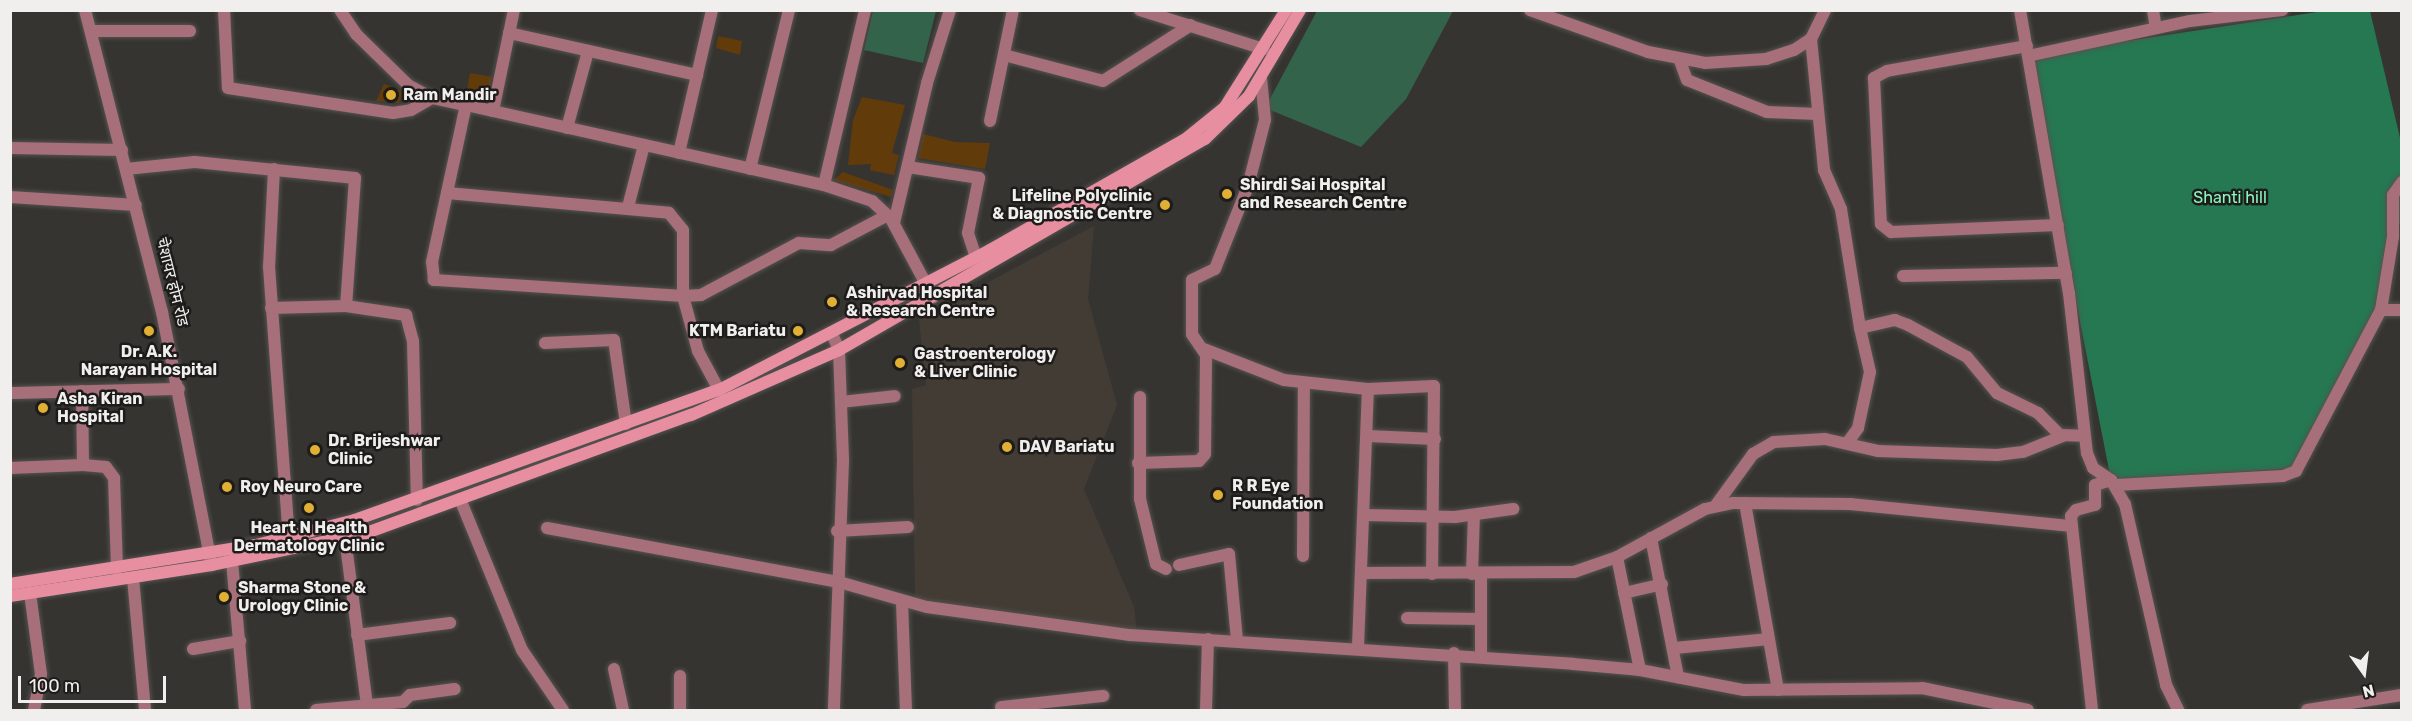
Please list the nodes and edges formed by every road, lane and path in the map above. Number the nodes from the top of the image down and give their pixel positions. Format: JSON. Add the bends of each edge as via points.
{"nodes":[{"id":1,"x":85,"y":10,"type":"edge"},
{"id":2,"x":224,"y":10,"type":"edge"},
{"id":3,"x":340,"y":10,"type":"edge"},
{"id":4,"x":514,"y":10,"type":"edge"},
{"id":5,"x":712,"y":10,"type":"edge"},
{"id":6,"x":789,"y":10,"type":"edge"},
{"id":7,"x":865,"y":10,"type":"edge"},
{"id":8,"x":950,"y":10,"type":"edge"},
{"id":9,"x":1013,"y":10,"type":"edge"},
{"id":10,"x":1140,"y":10,"type":"edge"},
{"id":11,"x":1286,"y":10,"type":"edge"},
{"id":12,"x":1300,"y":10,"type":"edge"},
{"id":13,"x":1530,"y":10,"type":"edge"},
{"id":14,"x":1825,"y":10,"type":"edge"},
{"id":15,"x":2020,"y":10,"type":"edge"},
{"id":16,"x":2153,"y":10,"type":"edge"},
{"id":17,"x":2282,"y":10,"type":"edge"},
{"id":18,"x":1554,"y":15,"type":"edge"},
{"id":19,"x":1191,"y":25,"type":"junction"},
{"id":20,"x":2156,"y":28,"type":"junction"},
{"id":21,"x":91,"y":31,"type":"junction"},
{"id":22,"x":190,"y":31,"type":"dead end"},
{"id":23,"x":509,"y":33,"type":"junction"},
{"id":24,"x":1811,"y":39,"type":"junction"},
{"id":25,"x":1264,"y":49,"type":"junction"},
{"id":26,"x":588,"y":51,"type":"junction"},
{"id":27,"x":2027,"y":51,"type":"junction"},
{"id":28,"x":1004,"y":55,"type":"junction"},
{"id":29,"x":1680,"y":61,"type":"junction"},
{"id":30,"x":698,"y":75,"type":"junction"},
{"id":31,"x":1261,"y":78,"type":"junction"},
{"id":32,"x":432,"y":98,"type":"junction"},
{"id":33,"x":466,"y":105,"type":"junction"},
{"id":34,"x":493,"y":111,"type":"junction"},
{"id":35,"x":1818,"y":114,"type":"junction"},
{"id":36,"x":990,"y":121,"type":"dead end"},
{"id":37,"x":567,"y":128,"type":"junction"},
{"id":38,"x":644,"y":145,"type":"junction"},
{"id":39,"x":10,"y":148,"type":"edge"},
{"id":40,"x":122,"y":150,"type":"junction"},
{"id":41,"x":679,"y":153,"type":"junction"},
{"id":42,"x":908,"y":166,"type":"junction"},
{"id":43,"x":126,"y":169,"type":"junction"},
{"id":44,"x":274,"y":169,"type":"junction"},
{"id":45,"x":750,"y":169,"type":"junction"},
{"id":46,"x":2402,"y":182,"type":"edge"},
{"id":47,"x":824,"y":185,"type":"junction"},
{"id":48,"x":447,"y":193,"type":"junction"},
{"id":49,"x":10,"y":197,"type":"edge"},
{"id":50,"x":136,"y":205,"type":"junction"},
{"id":51,"x":628,"y":207,"type":"junction"},
{"id":52,"x":891,"y":219,"type":"junction"},
{"id":53,"x":2058,"y":225,"type":"junction"},
{"id":54,"x":990,"y":249,"type":"junction"},
{"id":55,"x":976,"y":257,"type":"junction"},
{"id":56,"x":996,"y":263,"type":"junction"},
{"id":57,"x":2066,"y":273,"type":"junction"},
{"id":58,"x":1903,"y":276,"type":"dead end"},
{"id":59,"x":929,"y":282,"type":"junction"},
{"id":60,"x":683,"y":296,"type":"junction"},
{"id":61,"x":933,"y":297,"type":"junction"},
{"id":62,"x":346,"y":306,"type":"junction"},
{"id":63,"x":271,"y":308,"type":"junction"},
{"id":64,"x":2381,"y":310,"type":"junction"},
{"id":65,"x":2402,"y":310,"type":"edge"},
{"id":66,"x":1860,"y":328,"type":"junction"},
{"id":67,"x":832,"y":334,"type":"junction"},
{"id":68,"x":545,"y":343,"type":"dead end"},
{"id":69,"x":1204,"y":349,"type":"junction"},
{"id":70,"x":839,"y":350,"type":"junction"},
{"id":71,"x":1304,"y":383,"type":"junction"},
{"id":72,"x":179,"y":389,"type":"junction"},
{"id":73,"x":1368,"y":389,"type":"junction"},
{"id":74,"x":719,"y":390,"type":"junction"},
{"id":75,"x":82,"y":391,"type":"junction"},
{"id":76,"x":10,"y":393,"type":"edge"},
{"id":77,"x":895,"y":396,"type":"dead end"},
{"id":78,"x":1140,"y":397,"type":"dead end"},
{"id":79,"x":841,"y":402,"type":"junction"},
{"id":80,"x":626,"y":424,"type":"junction"},
{"id":81,"x":1368,"y":436,"type":"junction"},
{"id":82,"x":2063,"y":436,"type":"junction"},
{"id":83,"x":2084,"y":436,"type":"junction"},
{"id":84,"x":1435,"y":439,"type":"junction"},
{"id":85,"x":1848,"y":442,"type":"junction"},
{"id":86,"x":1138,"y":463,"type":"junction"},
{"id":87,"x":82,"y":465,"type":"junction"},
{"id":88,"x":10,"y":468,"type":"edge"},
{"id":89,"x":2113,"y":483,"type":"junction"},
{"id":90,"x":460,"y":499,"type":"junction"},
{"id":91,"x":417,"y":500,"type":"junction"},
{"id":92,"x":1745,"y":503,"type":"junction"},
{"id":93,"x":1716,"y":505,"type":"junction"},
{"id":94,"x":1513,"y":509,"type":"dead end"},
{"id":95,"x":1365,"y":515,"type":"junction"},
{"id":96,"x":1474,"y":515,"type":"junction"},
{"id":97,"x":1432,"y":517,"type":"junction"},
{"id":98,"x":2072,"y":526,"type":"junction"},
{"id":99,"x":908,"y":527,"type":"dead end"},
{"id":100,"x":547,"y":528,"type":"dead end"},
{"id":101,"x":837,"y":531,"type":"junction"},
{"id":102,"x":289,"y":538,"type":"junction"},
{"id":103,"x":345,"y":538,"type":"junction"},
{"id":104,"x":1651,"y":538,"type":"junction"},
{"id":105,"x":1303,"y":556,"type":"dead end"},
{"id":106,"x":1617,"y":556,"type":"junction"},
{"id":107,"x":211,"y":560,"type":"junction"},
{"id":108,"x":232,"y":561,"type":"junction"},
{"id":109,"x":1179,"y":565,"type":"dead end"},
{"id":110,"x":117,"y":569,"type":"junction"},
{"id":111,"x":1166,"y":569,"type":"dead end"},
{"id":112,"x":1362,"y":573,"type":"junction"},
{"id":113,"x":1432,"y":574,"type":"junction"},
{"id":114,"x":1476,"y":574,"type":"junction"},
{"id":115,"x":134,"y":578,"type":"junction"},
{"id":116,"x":839,"y":582,"type":"junction"},
{"id":117,"x":10,"y":584,"type":"edge"},
{"id":118,"x":1662,"y":584,"type":"junction"},
{"id":119,"x":30,"y":593,"type":"junction"},
{"id":120,"x":1624,"y":593,"type":"junction"},
{"id":121,"x":10,"y":596,"type":"edge"},
{"id":122,"x":902,"y":602,"type":"junction"},
{"id":123,"x":1407,"y":618,"type":"dead end"},
{"id":124,"x":1481,"y":619,"type":"junction"},
{"id":125,"x":450,"y":622,"type":"dead end"},
{"id":126,"x":357,"y":635,"type":"junction"},
{"id":127,"x":1208,"y":639,"type":"junction"},
{"id":128,"x":1769,"y":639,"type":"junction"},
{"id":129,"x":1237,"y":640,"type":"junction"},
{"id":130,"x":240,"y":641,"type":"junction"},
{"id":131,"x":1358,"y":647,"type":"junction"},
{"id":132,"x":1675,"y":648,"type":"junction"},
{"id":133,"x":193,"y":649,"type":"dead end"},
{"id":134,"x":1454,"y":653,"type":"junction"},
{"id":135,"x":1481,"y":656,"type":"junction"},
{"id":136,"x":614,"y":669,"type":"dead end"},
{"id":137,"x":1640,"y":670,"type":"junction"},
{"id":138,"x":680,"y":676,"type":"dead end"},
{"id":139,"x":1678,"y":677,"type":"junction"},
{"id":140,"x":455,"y":689,"type":"dead end"},
{"id":141,"x":1778,"y":690,"type":"junction"},
{"id":142,"x":2402,"y":695,"type":"edge"},
{"id":143,"x":1104,"y":696,"type":"dead end"},
{"id":144,"x":366,"y":705,"type":"junction"},
{"id":145,"x":404,"y":706,"type":"edge"},
{"id":146,"x":1001,"y":707,"type":"dead end"},
{"id":147,"x":1039,"y":707,"type":"edge"},
{"id":148,"x":1203,"y":710,"type":"edge"},
{"id":149,"x":34,"y":711,"type":"edge"},
{"id":150,"x":145,"y":711,"type":"edge"},
{"id":151,"x":245,"y":711,"type":"edge"},
{"id":152,"x":316,"y":711,"type":"edge"},
{"id":153,"x":563,"y":711,"type":"edge"},
{"id":154,"x":623,"y":711,"type":"edge"},
{"id":155,"x":680,"y":711,"type":"edge"},
{"id":156,"x":834,"y":711,"type":"edge"},
{"id":157,"x":906,"y":711,"type":"edge"},
{"id":158,"x":1455,"y":711,"type":"edge"},
{"id":159,"x":2028,"y":711,"type":"edge"},
{"id":160,"x":2092,"y":711,"type":"edge"},
{"id":161,"x":2178,"y":711,"type":"edge"},
{"id":162,"x":2307,"y":711,"type":"edge"}],
"edges":[{"from":1,"to":21,"type":"street","name":"चेशायर होम रोड"},
{"from":2,"to":32,"type":"street","via":[[228,88],[393,113],[411,110]]},
{"from":3,"to":32,"type":"street","via":[[387,67]]},
{"from":4,"to":23,"type":"street"},
{"from":5,"to":30,"type":"street"},
{"from":6,"to":45,"type":"street"},
{"from":7,"to":47,"type":"street"},
{"from":8,"to":42,"type":"street"},
{"from":9,"to":28,"type":"street"},
{"from":10,"to":19,"type":"street"},
{"from":11,"to":25,"type":"main road"},
{"from":12,"to":31,"type":"main road"},
{"from":13,"to":18,"type":"street"},
{"from":14,"to":24,"type":"street"},
{"from":15,"to":27,"type":"street"},
{"from":16,"to":20,"type":"street"},
{"from":17,"to":20,"type":"street"},
{"from":18,"to":29,"type":"street"},
{"from":19,"to":25,"type":"street"},
{"from":19,"to":28,"type":"street","via":[[1103,81]]},
{"from":20,"to":27,"type":"street"},
{"from":21,"to":22,"type":"street"},
{"from":21,"to":40,"type":"street","name":"चेशायर होम रोड"},
{"from":23,"to":26,"type":"street"},
{"from":23,"to":34,"type":"street"},
{"from":24,"to":29,"type":"street","via":[[1775,57]]},
{"from":24,"to":35,"type":"street"},
{"from":25,"to":54,"type":"main road","via":[[1225,107],[1206,124],[1129,174]]},
{"from":26,"to":30,"type":"street"},
{"from":26,"to":37,"type":"street"},
{"from":27,"to":53,"type":"street"},
{"from":27,"to":53,"type":"street","via":[[1887,71],[1874,78],[1881,224],[1891,232]]},
{"from":28,"to":36,"type":"street"},
{"from":29,"to":35,"type":"street","via":[[1687,80],[1767,112]]},
{"from":30,"to":41,"type":"street"},
{"from":31,"to":56,"type":"main road","via":[[1239,109],[1205,140]]},
{"from":31,"to":69,"type":"street","via":[[1265,120],[1248,186],[1215,269],[1192,280],[1192,334]]},
{"from":32,"to":33,"type":"street"},
{"from":33,"to":34,"type":"street"},
{"from":33,"to":48,"type":"street"},
{"from":34,"to":37,"type":"street"},
{"from":35,"to":66,"type":"street","via":[[1824,170],[1841,209]]},
{"from":37,"to":38,"type":"street"},
{"from":38,"to":41,"type":"street"},
{"from":38,"to":51,"type":"street"},
{"from":39,"to":40,"type":"street"},
{"from":40,"to":43,"type":"street","name":"चेशायर होम रोड"},
{"from":41,"to":45,"type":"street"},
{"from":42,"to":52,"type":"street"},
{"from":42,"to":55,"type":"street","via":[[979,178],[968,233]]},
{"from":43,"to":44,"type":"street","via":[[180,162]]},
{"from":43,"to":50,"type":"street","name":"चेशायर होम रोड"},
{"from":44,"to":62,"type":"street","via":[[355,178]]},
{"from":44,"to":63,"type":"street","via":[[268,235]]},
{"from":45,"to":47,"type":"street"},
{"from":46,"to":64,"type":"street","via":[[2393,195],[2393,237]]},
{"from":47,"to":52,"type":"street","via":[[872,201]]},
{"from":48,"to":51,"type":"street"},
{"from":48,"to":60,"type":"street","via":[[432,262],[431,273],[438,282]]},
{"from":49,"to":50,"type":"street"},
{"from":50,"to":72,"type":"street","name":"चेशायर होम रोड"},
{"from":51,"to":60,"type":"street","via":[[669,213],[681,222]]},
{"from":52,"to":59,"type":"street"},
{"from":52,"to":60,"type":"street","via":[[831,244],[799,243],[701,295]]},
{"from":53,"to":57,"type":"street"},
{"from":54,"to":55,"type":"main road"},
{"from":54,"to":56,"type":"street"},
{"from":55,"to":59,"type":"main road"},
{"from":56,"to":61,"type":"main road"},
{"from":57,"to":58,"type":"street"},
{"from":57,"to":83,"type":"street"},
{"from":59,"to":61,"type":"street"},
{"from":59,"to":67,"type":"main road"},
{"from":60,"to":74,"type":"street","via":[[698,351]]},
{"from":61,"to":70,"type":"main road"},
{"from":62,"to":63,"type":"street"},
{"from":62,"to":91,"type":"street","via":[[397,310],[411,322]]},
{"from":63,"to":102,"type":"street"},
{"from":64,"to":65,"type":"street"},
{"from":64,"to":89,"type":"street","via":[[2293,474]]},
{"from":66,"to":82,"type":"street","via":[[1895,320],[1960,352],[1997,393],[2038,412]]},
{"from":66,"to":85,"type":"street","via":[[1870,372],[1858,428]]},
{"from":67,"to":70,"type":"street"},
{"from":67,"to":74,"type":"main road"},
{"from":68,"to":80,"type":"street","via":[[614,340]]},
{"from":69,"to":71,"type":"street","via":[[1259,374]]},
{"from":69,"to":86,"type":"street","via":[[1204,457]]},
{"from":70,"to":79,"type":"street"},
{"from":70,"to":90,"type":"main road","via":[[725,402]]},
{"from":71,"to":73,"type":"street"},
{"from":71,"to":105,"type":"street"},
{"from":72,"to":75,"type":"street"},
{"from":72,"to":107,"type":"street","name":"चेशायर होम रोड"},
{"from":73,"to":81,"type":"street"},
{"from":73,"to":84,"type":"street","via":[[1434,386]]},
{"from":74,"to":80,"type":"main road"},
{"from":75,"to":76,"type":"street"},
{"from":75,"to":87,"type":"street"},
{"from":77,"to":79,"type":"street"},
{"from":78,"to":86,"type":"street"},
{"from":79,"to":101,"type":"street","via":[[843,461]]},
{"from":80,"to":91,"type":"main road"},
{"from":81,"to":84,"type":"street"},
{"from":81,"to":95,"type":"street"},
{"from":82,"to":83,"type":"street"},
{"from":82,"to":85,"type":"street","via":[[2023,452],[1997,455],[1878,451]]},
{"from":83,"to":89,"type":"street","via":[[2089,463]]},
{"from":84,"to":97,"type":"street"},
{"from":85,"to":93,"type":"street","via":[[1805,439],[1767,445],[1747,460]]},
{"from":86,"to":111,"type":"street","via":[[1144,522],[1156,564]]},
{"from":87,"to":88,"type":"street"},
{"from":87,"to":110,"type":"street","via":[[106,467],[114,478]]},
{"from":89,"to":98,"type":"street","via":[[2095,485],[2095,505],[2072,512]]},
{"from":89,"to":161,"type":"street","via":[[2134,539],[2166,685]]},
{"from":90,"to":103,"type":"main road"},
{"from":90,"to":153,"type":"street","via":[[522,650]]},
{"from":91,"to":102,"type":"main road"},
{"from":92,"to":93,"type":"street"},
{"from":92,"to":98,"type":"street","via":[[1850,504]]},
{"from":92,"to":128,"type":"street"},
{"from":93,"to":104,"type":"street"},
{"from":94,"to":96,"type":"street"},
{"from":95,"to":97,"type":"street"},
{"from":95,"to":112,"type":"street"},
{"from":96,"to":97,"type":"street"},
{"from":96,"to":114,"type":"street"},
{"from":97,"to":113,"type":"street"},
{"from":98,"to":160,"type":"street"},
{"from":99,"to":101,"type":"street"},
{"from":100,"to":116,"type":"street"},
{"from":101,"to":116,"type":"street"},
{"from":102,"to":107,"type":"main road"},
{"from":103,"to":108,"type":"main road"},
{"from":103,"to":126,"type":"street"},
{"from":104,"to":106,"type":"street"},
{"from":104,"to":118,"type":"street"},
{"from":106,"to":114,"type":"street","via":[[1563,573]]},
{"from":106,"to":120,"type":"street"},
{"from":107,"to":108,"type":"main road"},
{"from":107,"to":110,"type":"main road"},
{"from":107,"to":115,"type":"main road"},
{"from":108,"to":130,"type":"street"},
{"from":109,"to":129,"type":"street","via":[[1229,554]]},
{"from":110,"to":117,"type":"main road"},
{"from":112,"to":113,"type":"street"},
{"from":112,"to":131,"type":"street"},
{"from":113,"to":114,"type":"street"},
{"from":114,"to":124,"type":"street"},
{"from":115,"to":119,"type":"main road"},
{"from":115,"to":150,"type":"street"},
{"from":116,"to":122,"type":"street"},
{"from":116,"to":156,"type":"street"},
{"from":118,"to":120,"type":"street"},
{"from":118,"to":132,"type":"street"},
{"from":119,"to":121,"type":"main road"},
{"from":119,"to":149,"type":"street","via":[[40,674]]},
{"from":120,"to":137,"type":"street"},
{"from":122,"to":127,"type":"street","via":[[1130,635]]},
{"from":122,"to":157,"type":"street"},
{"from":123,"to":124,"type":"street"},
{"from":124,"to":135,"type":"street"},
{"from":125,"to":126,"type":"street"},
{"from":126,"to":144,"type":"street"},
{"from":127,"to":129,"type":"street"},
{"from":127,"to":148,"type":"street"},
{"from":128,"to":132,"type":"street"},
{"from":128,"to":141,"type":"street"},
{"from":129,"to":131,"type":"street"},
{"from":130,"to":133,"type":"street"},
{"from":130,"to":151,"type":"street"},
{"from":131,"to":134,"type":"street"},
{"from":132,"to":139,"type":"street"},
{"from":134,"to":135,"type":"street"},
{"from":134,"to":158,"type":"street"},
{"from":135,"to":137,"type":"street"},
{"from":136,"to":154,"type":"street"},
{"from":137,"to":139,"type":"street"},
{"from":138,"to":155,"type":"street"},
{"from":139,"to":141,"type":"street","via":[[1735,689]]},
{"from":140,"to":145,"type":"street","via":[[410,695]]},
{"from":141,"to":159,"type":"street","via":[[1922,688]]},
{"from":142,"to":162,"type":"street"},
{"from":143,"to":147,"type":"street"},
{"from":144,"to":145,"type":"street"},
{"from":144,"to":152,"type":"street"},
{"from":146,"to":147,"type":"street"}]}
